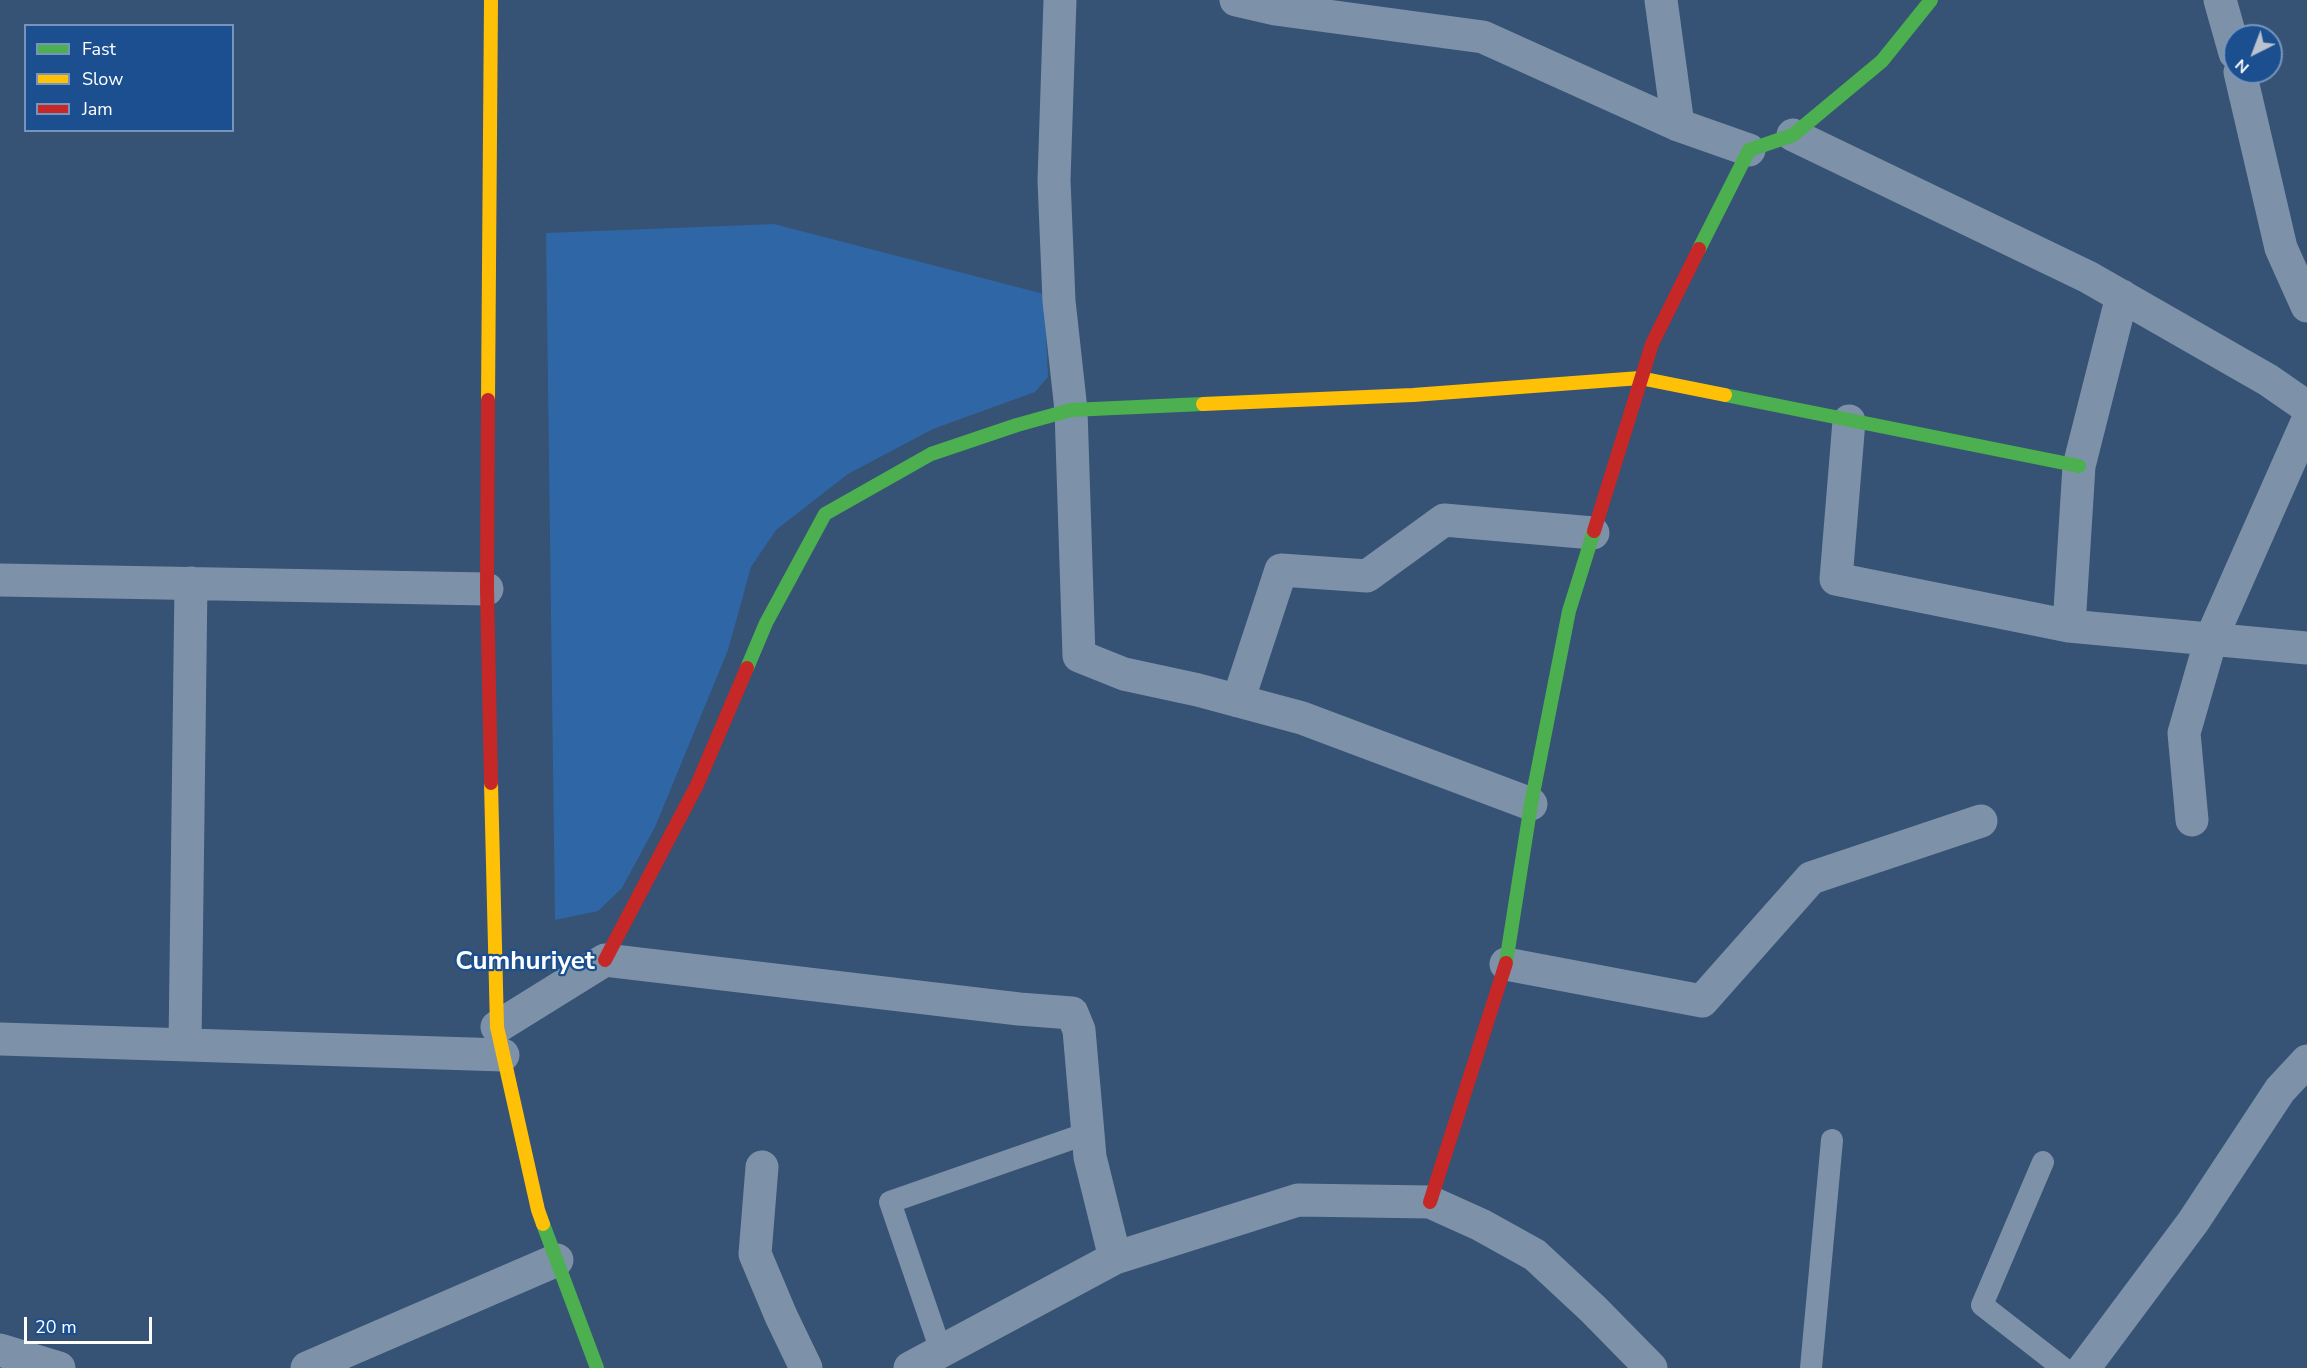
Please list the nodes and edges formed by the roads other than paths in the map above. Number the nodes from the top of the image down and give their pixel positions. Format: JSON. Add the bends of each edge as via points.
{"nodes":[{"id":1,"x":491,"y":0,"type":"edge"},
{"id":2,"x":1060,"y":0,"type":"edge"},
{"id":3,"x":1236,"y":0,"type":"edge"},
{"id":4,"x":1661,"y":0,"type":"edge"},
{"id":5,"x":1931,"y":0,"type":"edge"},
{"id":6,"x":2220,"y":0,"type":"edge"},
{"id":7,"x":2227,"y":24,"type":"edge"},
{"id":8,"x":2243,"y":84,"type":"edge"},
{"id":9,"x":1678,"y":125,"type":"junction"},
{"id":10,"x":1793,"y":135,"type":"junction"},
{"id":11,"x":1749,"y":150,"type":"junction"},
{"id":12,"x":2122,"y":296,"type":"junction"},
{"id":13,"x":2307,"y":306,"type":"edge"},
{"id":14,"x":1640,"y":378,"type":"junction"},
{"id":15,"x":2307,"y":408,"type":"edge"},
{"id":16,"x":1071,"y":410,"type":"junction"},
{"id":17,"x":1849,"y":421,"type":"junction"},
{"id":18,"x":2307,"y":422,"type":"edge"},
{"id":19,"x":2079,"y":466,"type":"junction"},
{"id":20,"x":1593,"y":533,"type":"junction"},
{"id":21,"x":0,"y":580,"type":"edge"},
{"id":22,"x":192,"y":583,"type":"junction"},
{"id":23,"x":487,"y":589,"type":"junction"},
{"id":24,"x":2069,"y":626,"type":"junction"},
{"id":25,"x":2211,"y":639,"type":"junction"},
{"id":26,"x":2307,"y":648,"type":"edge"},
{"id":27,"x":1238,"y":701,"type":"junction"},
{"id":28,"x":1531,"y":804,"type":"junction"},
{"id":29,"x":2192,"y":820,"type":"dead end"},
{"id":30,"x":1981,"y":821,"type":"dead end"},
{"id":31,"x":605,"y":960,"type":"junction"},
{"id":32,"x":1506,"y":964,"type":"junction"},
{"id":33,"x":0,"y":1039,"type":"edge"},
{"id":34,"x":500,"y":1041,"type":"junction"},
{"id":35,"x":185,"y":1045,"type":"junction"},
{"id":36,"x":2307,"y":1061,"type":"edge"},
{"id":37,"x":1088,"y":1133,"type":"junction"},
{"id":38,"x":1832,"y":1140,"type":"dead end"},
{"id":39,"x":2043,"y":1162,"type":"dead end"},
{"id":40,"x":762,"y":1167,"type":"dead end"},
{"id":41,"x":1430,"y":1202,"type":"junction"},
{"id":42,"x":1115,"y":1258,"type":"junction"},
{"id":43,"x":557,"y":1260,"type":"junction"},
{"id":44,"x":0,"y":1350,"type":"edge"},
{"id":45,"x":941,"y":1351,"type":"junction"},
{"id":46,"x":59,"y":1368,"type":"edge"},
{"id":47,"x":307,"y":1368,"type":"edge"},
{"id":48,"x":597,"y":1368,"type":"edge"},
{"id":49,"x":806,"y":1368,"type":"edge"},
{"id":50,"x":910,"y":1368,"type":"edge"},
{"id":51,"x":1651,"y":1368,"type":"edge"},
{"id":52,"x":1811,"y":1368,"type":"edge"},
{"id":53,"x":2063,"y":1368,"type":"edge"},
{"id":54,"x":2084,"y":1368,"type":"edge"}],
"edges":[{"from":1,"to":23,"type":"street"},
{"from":2,"to":16,"type":"street","via":[[1054,180],[1059,301]]},
{"from":3,"to":9,"type":"street","via":[[1275,9],[1483,37]]},
{"from":4,"to":9,"type":"street"},
{"from":5,"to":10,"type":"street","via":[[1882,62]]},
{"from":6,"to":7,"type":"street"},
{"from":8,"to":13,"type":"street","via":[[2281,248]]},
{"from":9,"to":11,"type":"street"},
{"from":10,"to":11,"type":"street"},
{"from":10,"to":12,"type":"street"},
{"from":11,"to":14,"type":"street"},
{"from":12,"to":15,"type":"street","via":[[2268,380]]},
{"from":12,"to":19,"type":"street"},
{"from":14,"to":16,"type":"street","via":[[1413,395]]},
{"from":14,"to":17,"type":"street"},
{"from":14,"to":20,"type":"street"},
{"from":16,"to":27,"type":"street","via":[[1079,656],[1124,674]]},
{"from":16,"to":31,"type":"street","via":[[931,454],[825,514],[766,623],[697,784]]},
{"from":17,"to":19,"type":"street"},
{"from":17,"to":24,"type":"street","via":[[1836,579]]},
{"from":18,"to":25,"type":"street"},
{"from":19,"to":24,"type":"street"},
{"from":20,"to":27,"type":"street","via":[[1444,520],[1367,576],[1281,570]]},
{"from":20,"to":28,"type":"street","via":[[1569,611]]},
{"from":21,"to":22,"type":"street"},
{"from":22,"to":23,"type":"street"},
{"from":22,"to":35,"type":"street"},
{"from":23,"to":34,"type":"street"},
{"from":24,"to":25,"type":"street"},
{"from":25,"to":26,"type":"street"},
{"from":25,"to":29,"type":"street","via":[[2184,733]]},
{"from":27,"to":28,"type":"street","via":[[1302,718]]},
{"from":28,"to":32,"type":"street"},
{"from":30,"to":32,"type":"street","via":[[1811,878],[1702,1001]]},
{"from":31,"to":34,"type":"street"},
{"from":31,"to":37,"type":"street","via":[[1072,1013],[1079,1030]]},
{"from":32,"to":41,"type":"street"},
{"from":33,"to":35,"type":"street"},
{"from":34,"to":35,"type":"street"},
{"from":34,"to":43,"type":"street","via":[[538,1210]]},
{"from":36,"to":54,"type":"street","via":[[2280,1090],[2193,1222]]},
{"from":37,"to":42,"type":"street","via":[[1090,1157]]},
{"from":37,"to":45,"type":"lane","via":[[890,1202]]},
{"from":38,"to":52,"type":"lane"},
{"from":39,"to":53,"type":"lane","via":[[1982,1305]]},
{"from":40,"to":49,"type":"street","via":[[756,1254]]},
{"from":41,"to":42,"type":"street","via":[[1298,1200]]},
{"from":41,"to":51,"type":"street","via":[[1535,1255]]},
{"from":42,"to":45,"type":"street"},
{"from":43,"to":47,"type":"street"},
{"from":43,"to":48,"type":"street"},
{"from":44,"to":46,"type":"street"},
{"from":45,"to":50,"type":"street"}]}
